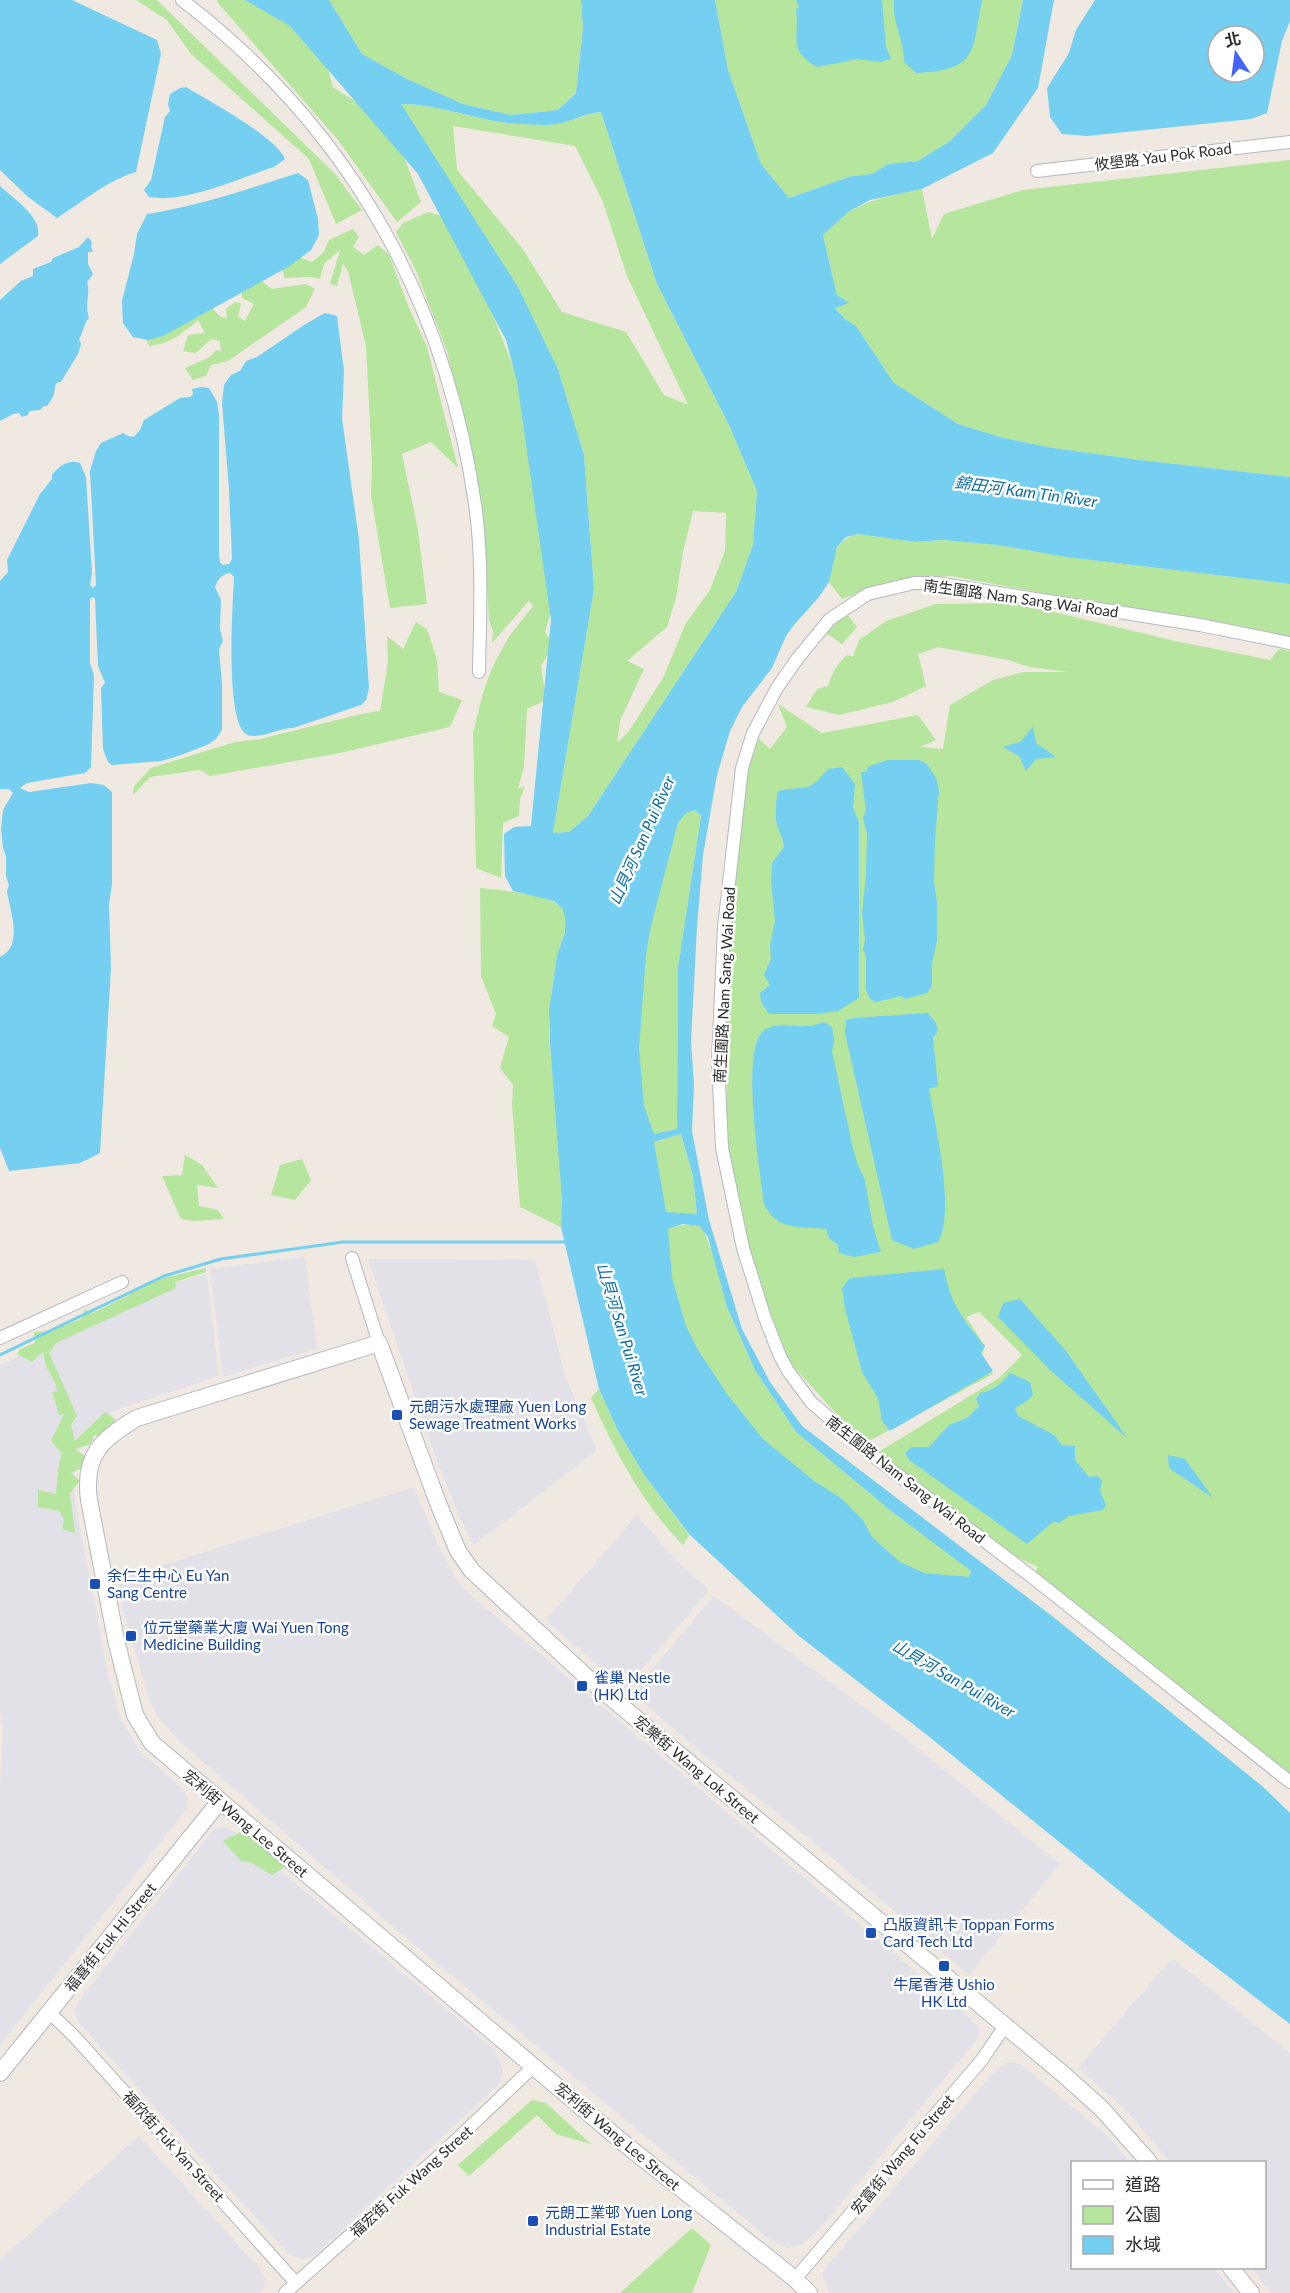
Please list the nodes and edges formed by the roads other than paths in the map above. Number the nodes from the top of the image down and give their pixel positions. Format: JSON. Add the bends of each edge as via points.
{"nodes":[{"id":1,"x":182,"y":0,"type":"edge"},
{"id":2,"x":1290,"y":142,"type":"edge"},
{"id":3,"x":1037,"y":171,"type":"dead end"},
{"id":4,"x":1290,"y":643,"type":"edge"},
{"id":5,"x":479,"y":672,"type":"dead end"},
{"id":6,"x":352,"y":1258,"type":"dead end"},
{"id":7,"x":122,"y":1282,"type":"dead end"},
{"id":8,"x":0,"y":1338,"type":"edge"},
{"id":9,"x":379,"y":1343,"type":"junction"},
{"id":10,"x":1290,"y":1782,"type":"edge"},
{"id":11,"x":220,"y":1801,"type":"junction"},
{"id":12,"x":49,"y":2012,"type":"junction"},
{"id":13,"x":1005,"y":2026,"type":"junction"},
{"id":14,"x":534,"y":2066,"type":"junction"},
{"id":15,"x":0,"y":2073,"type":"edge"},
{"id":16,"x":1147,"y":2161,"type":"edge"},
{"id":17,"x":1232,"y":2269,"type":"edge"},
{"id":18,"x":795,"y":2279,"type":"junction"},
{"id":19,"x":296,"y":2283,"type":"junction"},
{"id":20,"x":285,"y":2293,"type":"edge"},
{"id":21,"x":809,"y":2293,"type":"edge"},
{"id":22,"x":1251,"y":2293,"type":"edge"}],
"edges":[{"from":1,"to":5,"type":"street","via":[[240,47],[299,108],[348,172],[405,271],[453,392],[475,505],[481,578]]},
{"from":2,"to":3,"type":"street","name":"攸壆路 Yau Pok Road"},
{"from":4,"to":10,"type":"street","name":"南生圍路 Nam Sang Wai Road","via":[[1200,625],[914,582],[868,594],[830,619],[777,688],[753,733],[742,768],[724,927],[718,1061],[722,1148],[743,1248],[780,1356],[811,1402],[873,1456]]},
{"from":6,"to":9,"type":"street","name":"宏樂街 Wang Lok Street"},
{"from":7,"to":8,"type":"street"},
{"from":9,"to":11,"type":"street","name":"宏利街 Wang Lee Street","via":[[137,1418],[105,1438],[90,1467],[89,1500],[135,1715],[152,1743]]},
{"from":9,"to":13,"type":"street","name":"宏樂街 Wang Lok Street","via":[[438,1503],[458,1551],[472,1571],[591,1681]]},
{"from":11,"to":12,"type":"street","name":"福喜街 Fuk Hi Street"},
{"from":11,"to":14,"type":"street","name":"宏利街 Wang Lee Street"},
{"from":12,"to":15,"type":"street","name":"福喜街 Fuk Hi Street"},
{"from":12,"to":19,"type":"street","name":"福欣街 Fuk Yan Street"},
{"from":13,"to":16,"type":"street","name":"宏樂街 Wang Lok Street","via":[[1102,2109]]},
{"from":13,"to":18,"type":"street","name":"宏富街 Wang Fu Street","via":[[981,2061]]},
{"from":14,"to":18,"type":"street","name":"宏利街 Wang Lee Street"},
{"from":14,"to":19,"type":"street","name":"福宏街 Fuk Wang Street"},
{"from":17,"to":22,"type":"street"},
{"from":18,"to":21,"type":"street","name":"宏利街 Wang Lee Street"},
{"from":19,"to":20,"type":"street","name":"福宏街 Fuk Wang Street"}]}
